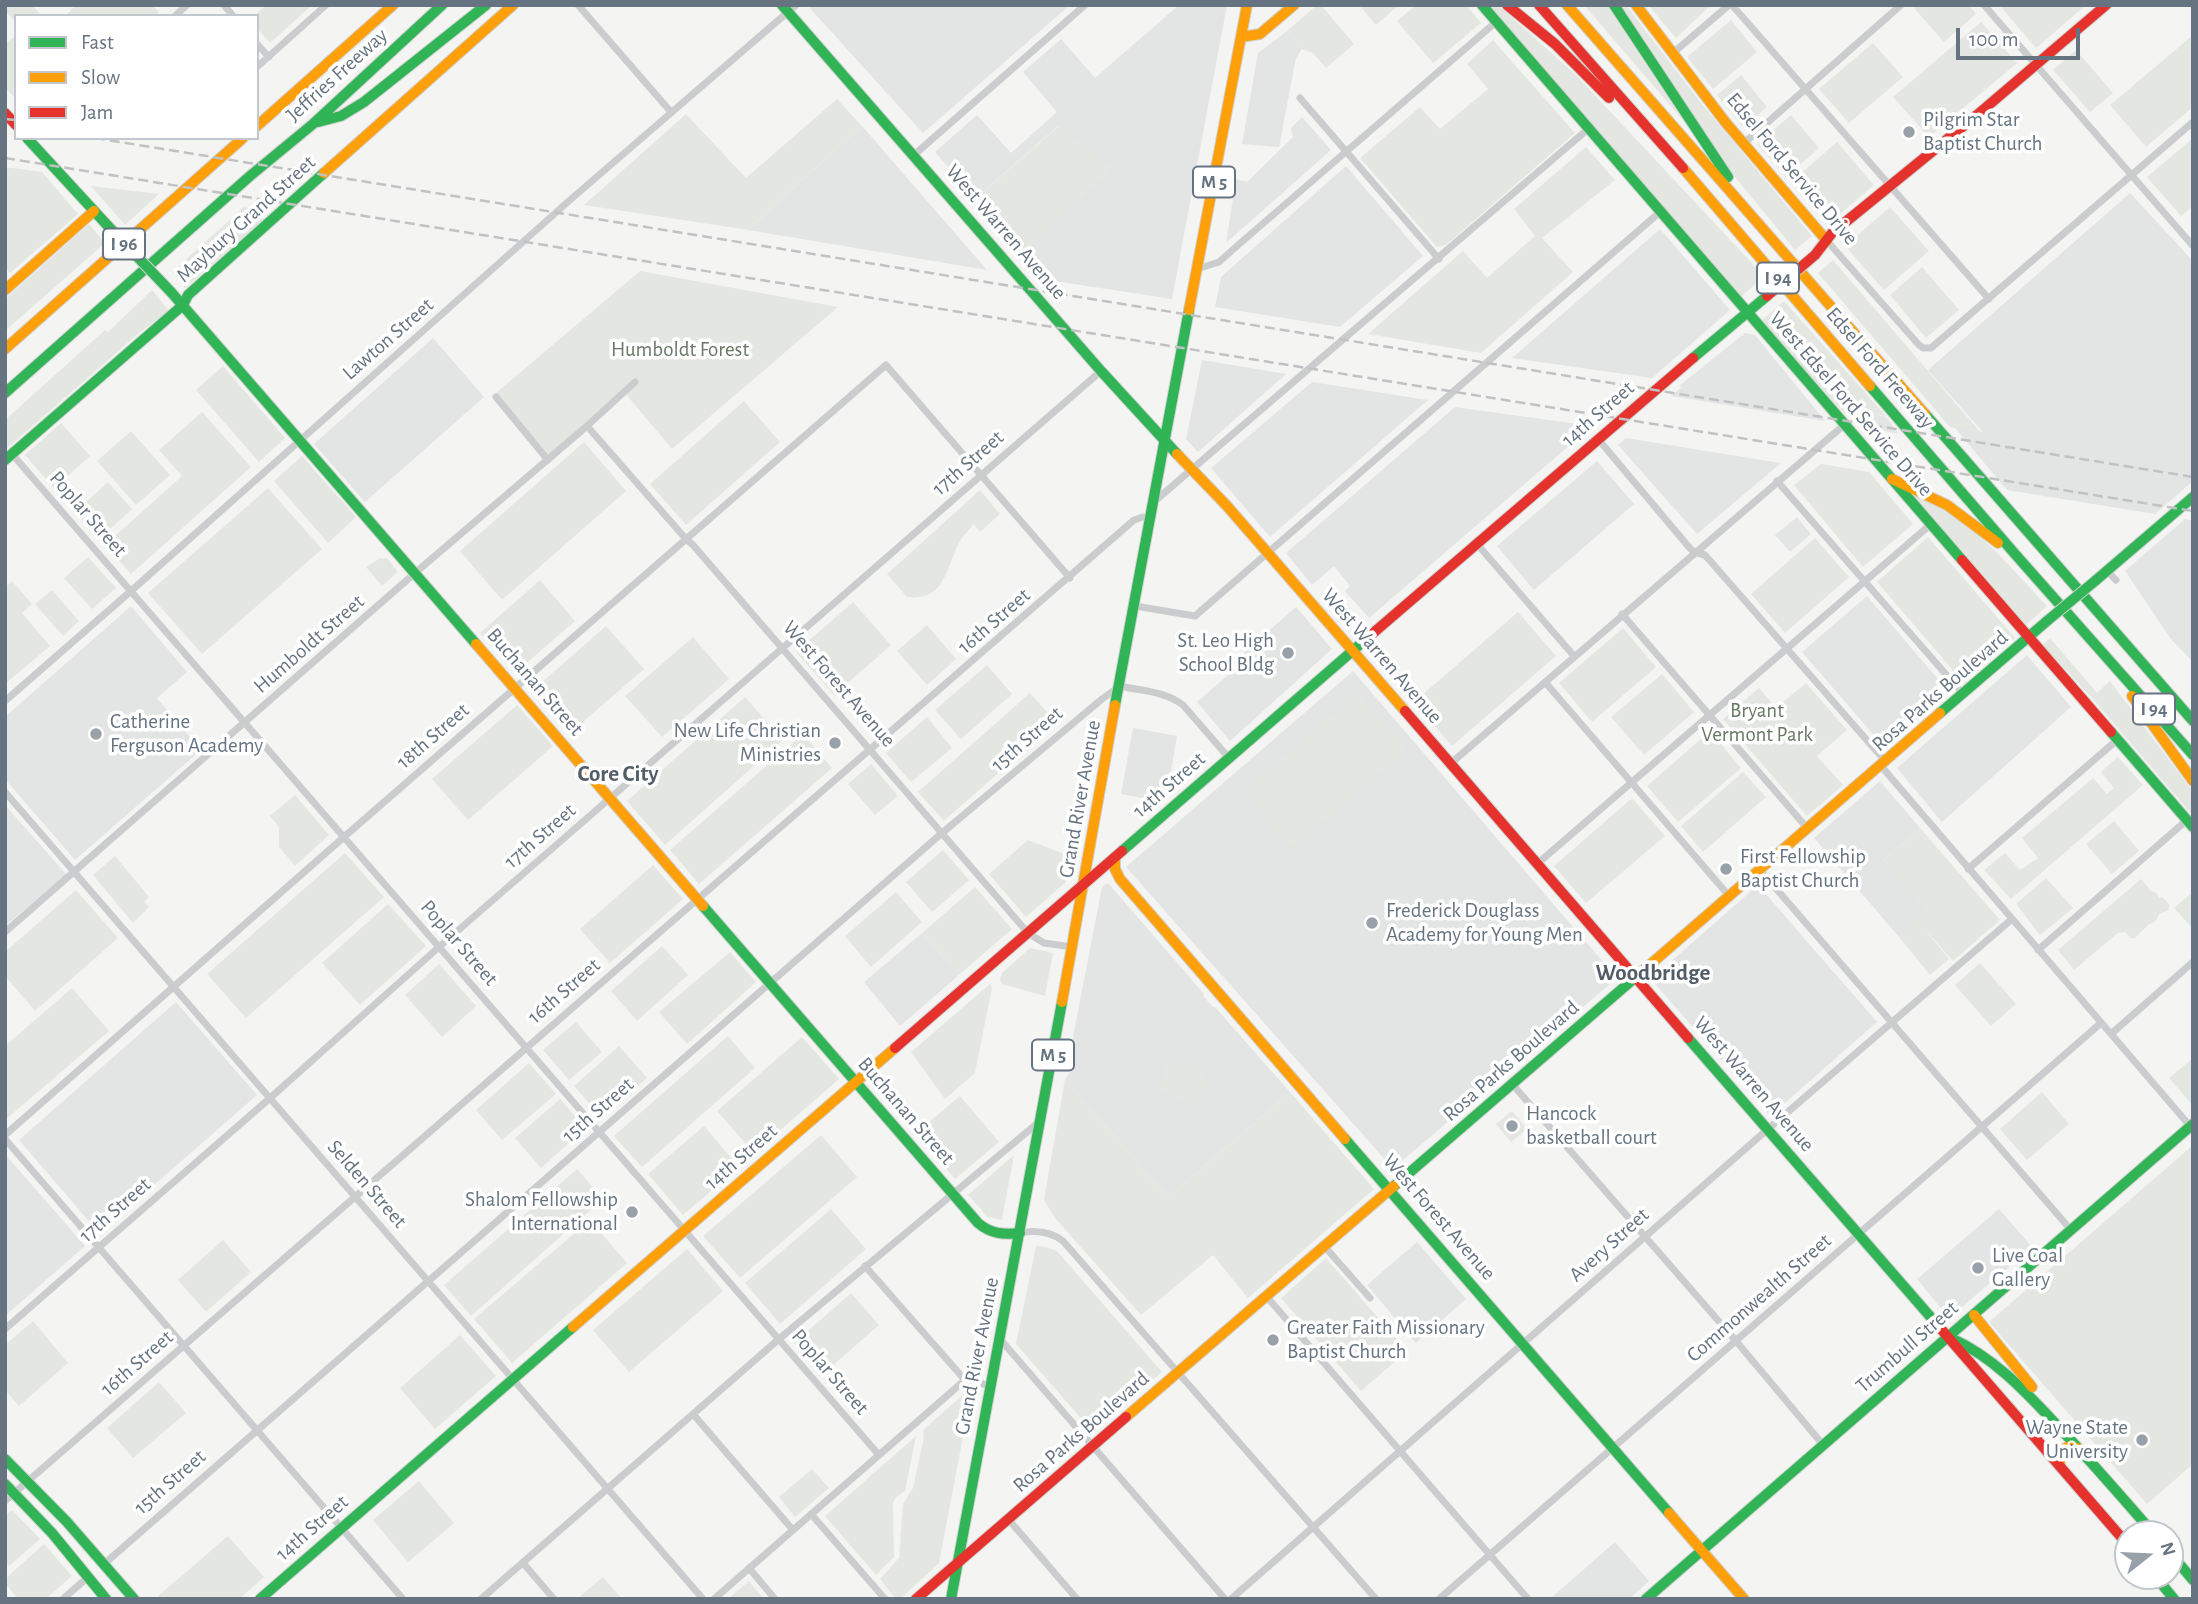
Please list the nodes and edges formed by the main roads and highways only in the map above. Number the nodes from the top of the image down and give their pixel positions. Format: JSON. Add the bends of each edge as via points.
{"nodes":[{"id":1,"x":379,"y":5,"type":"edge"},
{"id":2,"x":393,"y":5,"type":"edge"},
{"id":3,"x":442,"y":5,"type":"edge"},
{"id":4,"x":486,"y":5,"type":"edge"},
{"id":5,"x":513,"y":5,"type":"edge"},
{"id":6,"x":1247,"y":5,"type":"edge"},
{"id":7,"x":1294,"y":5,"type":"edge"},
{"id":8,"x":1482,"y":5,"type":"edge"},
{"id":9,"x":1507,"y":5,"type":"edge"},
{"id":10,"x":1539,"y":5,"type":"edge"},
{"id":11,"x":1567,"y":5,"type":"edge"},
{"id":12,"x":1614,"y":5,"type":"edge"},
{"id":13,"x":1636,"y":5,"type":"edge"},
{"id":14,"x":2106,"y":5,"type":"edge"},
{"id":15,"x":788,"y":8,"type":"edge"},
{"id":16,"x":1241,"y":37,"type":"junction"},
{"id":17,"x":343,"y":50,"type":"junction"},
{"id":18,"x":259,"y":124,"type":"edge"},
{"id":19,"x":313,"y":124,"type":"junction"},
{"id":20,"x":29,"y":140,"type":"edge"},
{"id":21,"x":241,"y":140,"type":"edge"},
{"id":22,"x":1694,"y":181,"type":"junction"},
{"id":23,"x":94,"y":211,"type":"junction"},
{"id":24,"x":1758,"y":222,"type":"junction"},
{"id":25,"x":1827,"y":241,"type":"junction"},
{"id":26,"x":5,"y":290,"type":"edge"},
{"id":27,"x":183,"y":305,"type":"junction"},
{"id":28,"x":1746,"y":313,"type":"junction"},
{"id":29,"x":5,"y":349,"type":"edge"},
{"id":30,"x":5,"y":393,"type":"edge"},
{"id":31,"x":1165,"y":442,"type":"junction"},
{"id":32,"x":9,"y":457,"type":"edge"},
{"id":33,"x":1892,"y":479,"type":"junction"},
{"id":34,"x":2193,"y":497,"type":"edge"},
{"id":35,"x":2015,"y":554,"type":"junction"},
{"id":36,"x":2030,"y":638,"type":"junction"},
{"id":37,"x":1353,"y":652,"type":"junction"},
{"id":38,"x":2115,"y":664,"type":"junction"},
{"id":39,"x":2175,"y":700,"type":"junction"},
{"id":40,"x":2193,"y":715,"type":"edge"},
{"id":41,"x":2193,"y":721,"type":"edge"},
{"id":42,"x":2193,"y":754,"type":"edge"},
{"id":43,"x":2193,"y":781,"type":"edge"},
{"id":44,"x":2190,"y":824,"type":"edge"},
{"id":45,"x":1115,"y":857,"type":"junction"},
{"id":46,"x":1084,"y":884,"type":"junction"},
{"id":47,"x":1636,"y":979,"type":"junction"},
{"id":48,"x":856,"y":1083,"type":"junction"},
{"id":49,"x":2192,"y":1125,"type":"edge"},
{"id":50,"x":1390,"y":1191,"type":"junction"},
{"id":51,"x":1020,"y":1233,"type":"junction"},
{"id":52,"x":1974,"y":1315,"type":"junction"},
{"id":53,"x":1948,"y":1337,"type":"junction"},
{"id":54,"x":2076,"y":1445,"type":"junction"},
{"id":55,"x":5,"y":1459,"type":"edge"},
{"id":56,"x":2060,"y":1466,"type":"junction"},
{"id":57,"x":5,"y":1484,"type":"edge"},
{"id":58,"x":2142,"y":1520,"type":"edge"},
{"id":59,"x":2114,"y":1529,"type":"edge"},
{"id":60,"x":1702,"y":1550,"type":"junction"},
{"id":61,"x":958,"y":1563,"type":"junction"},
{"id":62,"x":107,"y":1599,"type":"edge"},
{"id":63,"x":134,"y":1599,"type":"edge"},
{"id":64,"x":260,"y":1599,"type":"edge"},
{"id":65,"x":916,"y":1599,"type":"edge"},
{"id":66,"x":951,"y":1599,"type":"edge"},
{"id":67,"x":1646,"y":1599,"type":"edge"},
{"id":68,"x":1744,"y":1599,"type":"edge"}],
"edges":[{"from":1,"to":17,"type":"main road"},
{"from":2,"to":17,"type":"main road","name":"Jeffries Freeway"},
{"from":3,"to":19,"type":"main road","name":"Jeffries Freeway","number":"I 96"},
{"from":4,"to":19,"type":"main road","via":[[363,102],[341,116]]},
{"from":5,"to":27,"type":"main road","name":"Maybury Grand Street","via":[[188,295]]},
{"from":6,"to":16,"type":"main road","name":"Grand River Avenue","number":"M 5"},
{"from":7,"to":16,"type":"main road","via":[[1260,34]]},
{"from":8,"to":28,"type":"main road","name":"West Edsel Ford Service Drive"},
{"from":9,"to":22,"type":"main road","via":[[1577,65],[1662,158]]},
{"from":10,"to":22,"type":"main road","name":"Edsel Ford Freeway","number":"I 94"},
{"from":11,"to":24,"type":"main road","name":"Edsel Ford Freeway","number":"I 94"},
{"from":12,"to":24,"type":"main road"},
{"from":13,"to":25,"type":"main road","name":"Edsel Ford Service Drive","via":[[1743,144]]},
{"from":14,"to":25,"type":"main road","name":"14th Street"},
{"from":15,"to":31,"type":"main road","name":"West Warren Avenue"},
{"from":16,"to":31,"type":"main road","name":"Grand River Avenue","number":"M 5"},
{"from":17,"to":18,"type":"main road","name":"Jeffries Freeway"},
{"from":19,"to":30,"type":"main road","name":"Jeffries Freeway","number":"I 96"},
{"from":20,"to":23,"type":"main road","name":"Buchanan Street"},
{"from":21,"to":29,"type":"main road","number":"I 96"},
{"from":22,"to":35,"type":"main road","name":"Edsel Ford Freeway","number":"I 94"},
{"from":23,"to":26,"type":"main road"},
{"from":23,"to":27,"type":"main road","name":"Buchanan Street","bridge":true},
{"from":24,"to":39,"type":"main road","name":"Edsel Ford Freeway","number":"I 94"},
{"from":25,"to":28,"type":"main road","name":"14th Street","bridge":true},
{"from":27,"to":32,"type":"main road","name":"Maybury Grand Street"},
{"from":27,"to":48,"type":"main road","name":"Buchanan Street"},
{"from":28,"to":33,"type":"main road","name":"West Edsel Ford Service Drive"},
{"from":28,"to":37,"type":"main road","name":"14th Street"},
{"from":31,"to":37,"type":"main road","name":"West Warren Avenue"},
{"from":31,"to":46,"type":"main road","name":"Grand River Avenue","number":"M 5"},
{"from":33,"to":35,"type":"main road","via":[[1947,505]]},
{"from":33,"to":36,"type":"main road","name":"West Edsel Ford Service Drive"},
{"from":34,"to":36,"type":"main road","name":"Rosa Parks Boulevard","bridge":true},
{"from":35,"to":38,"type":"main road","name":"Edsel Ford Freeway","number":"I 94"},
{"from":36,"to":44,"type":"main road","name":"West Edsel Ford Service Drive"},
{"from":36,"to":47,"type":"main road","name":"Rosa Parks Boulevard"},
{"from":37,"to":45,"type":"main road","name":"14th Street"},
{"from":37,"to":47,"type":"main road","name":"West Warren Avenue"},
{"from":38,"to":42,"type":"main road","name":"Edsel Ford Freeway","number":"I 94"},
{"from":38,"to":43,"type":"main road","via":[[2126,688]]},
{"from":39,"to":40,"type":"main road"},
{"from":39,"to":41,"type":"main road","name":"Edsel Ford Freeway","number":"I 94"},
{"from":45,"to":46,"type":"main road","name":"14th Street"},
{"from":45,"to":50,"type":"main road","name":"West Forest Avenue","via":[[1120,879]]},
{"from":46,"to":48,"type":"main road","name":"14th Street"},
{"from":46,"to":51,"type":"main road","name":"Grand River Avenue","number":"M 5"},
{"from":47,"to":50,"type":"main road","name":"Rosa Parks Boulevard"},
{"from":47,"to":53,"type":"main road","name":"West Warren Avenue"},
{"from":48,"to":51,"type":"main road","name":"Buchanan Street","via":[[986,1230],[1002,1235]]},
{"from":48,"to":64,"type":"main road","name":"14th Street"},
{"from":49,"to":52,"type":"main road","name":"Trumbull Street"},
{"from":50,"to":60,"type":"main road","name":"West Forest Avenue"},
{"from":50,"to":61,"type":"main road","name":"Rosa Parks Boulevard"},
{"from":51,"to":61,"type":"main road","name":"Grand River Avenue","number":"M 5"},
{"from":52,"to":53,"type":"main road","name":"Trumbull Street"},
{"from":52,"to":54,"type":"main road"},
{"from":53,"to":54,"type":"main road","name":"West Warren Avenue","via":[[1965,1343],[2008,1375]]},
{"from":53,"to":56,"type":"main road","name":"West Warren Avenue"},
{"from":53,"to":60,"type":"main road","name":"Trumbull Street"},
{"from":54,"to":56,"type":"main road","via":[[2064,1449]]},
{"from":54,"to":58,"type":"main road","name":"West Warren Avenue"},
{"from":55,"to":63,"type":"main road"},
{"from":56,"to":59,"type":"main road","name":"West Warren Avenue"},
{"from":57,"to":62,"type":"main road"},
{"from":60,"to":67,"type":"main road","name":"Trumbull Street"},
{"from":60,"to":68,"type":"main road","name":"West Forest Avenue"},
{"from":61,"to":65,"type":"main road","name":"Rosa Parks Boulevard"},
{"from":61,"to":66,"type":"main road","name":"Grand River Avenue","number":"M 5"}]}
